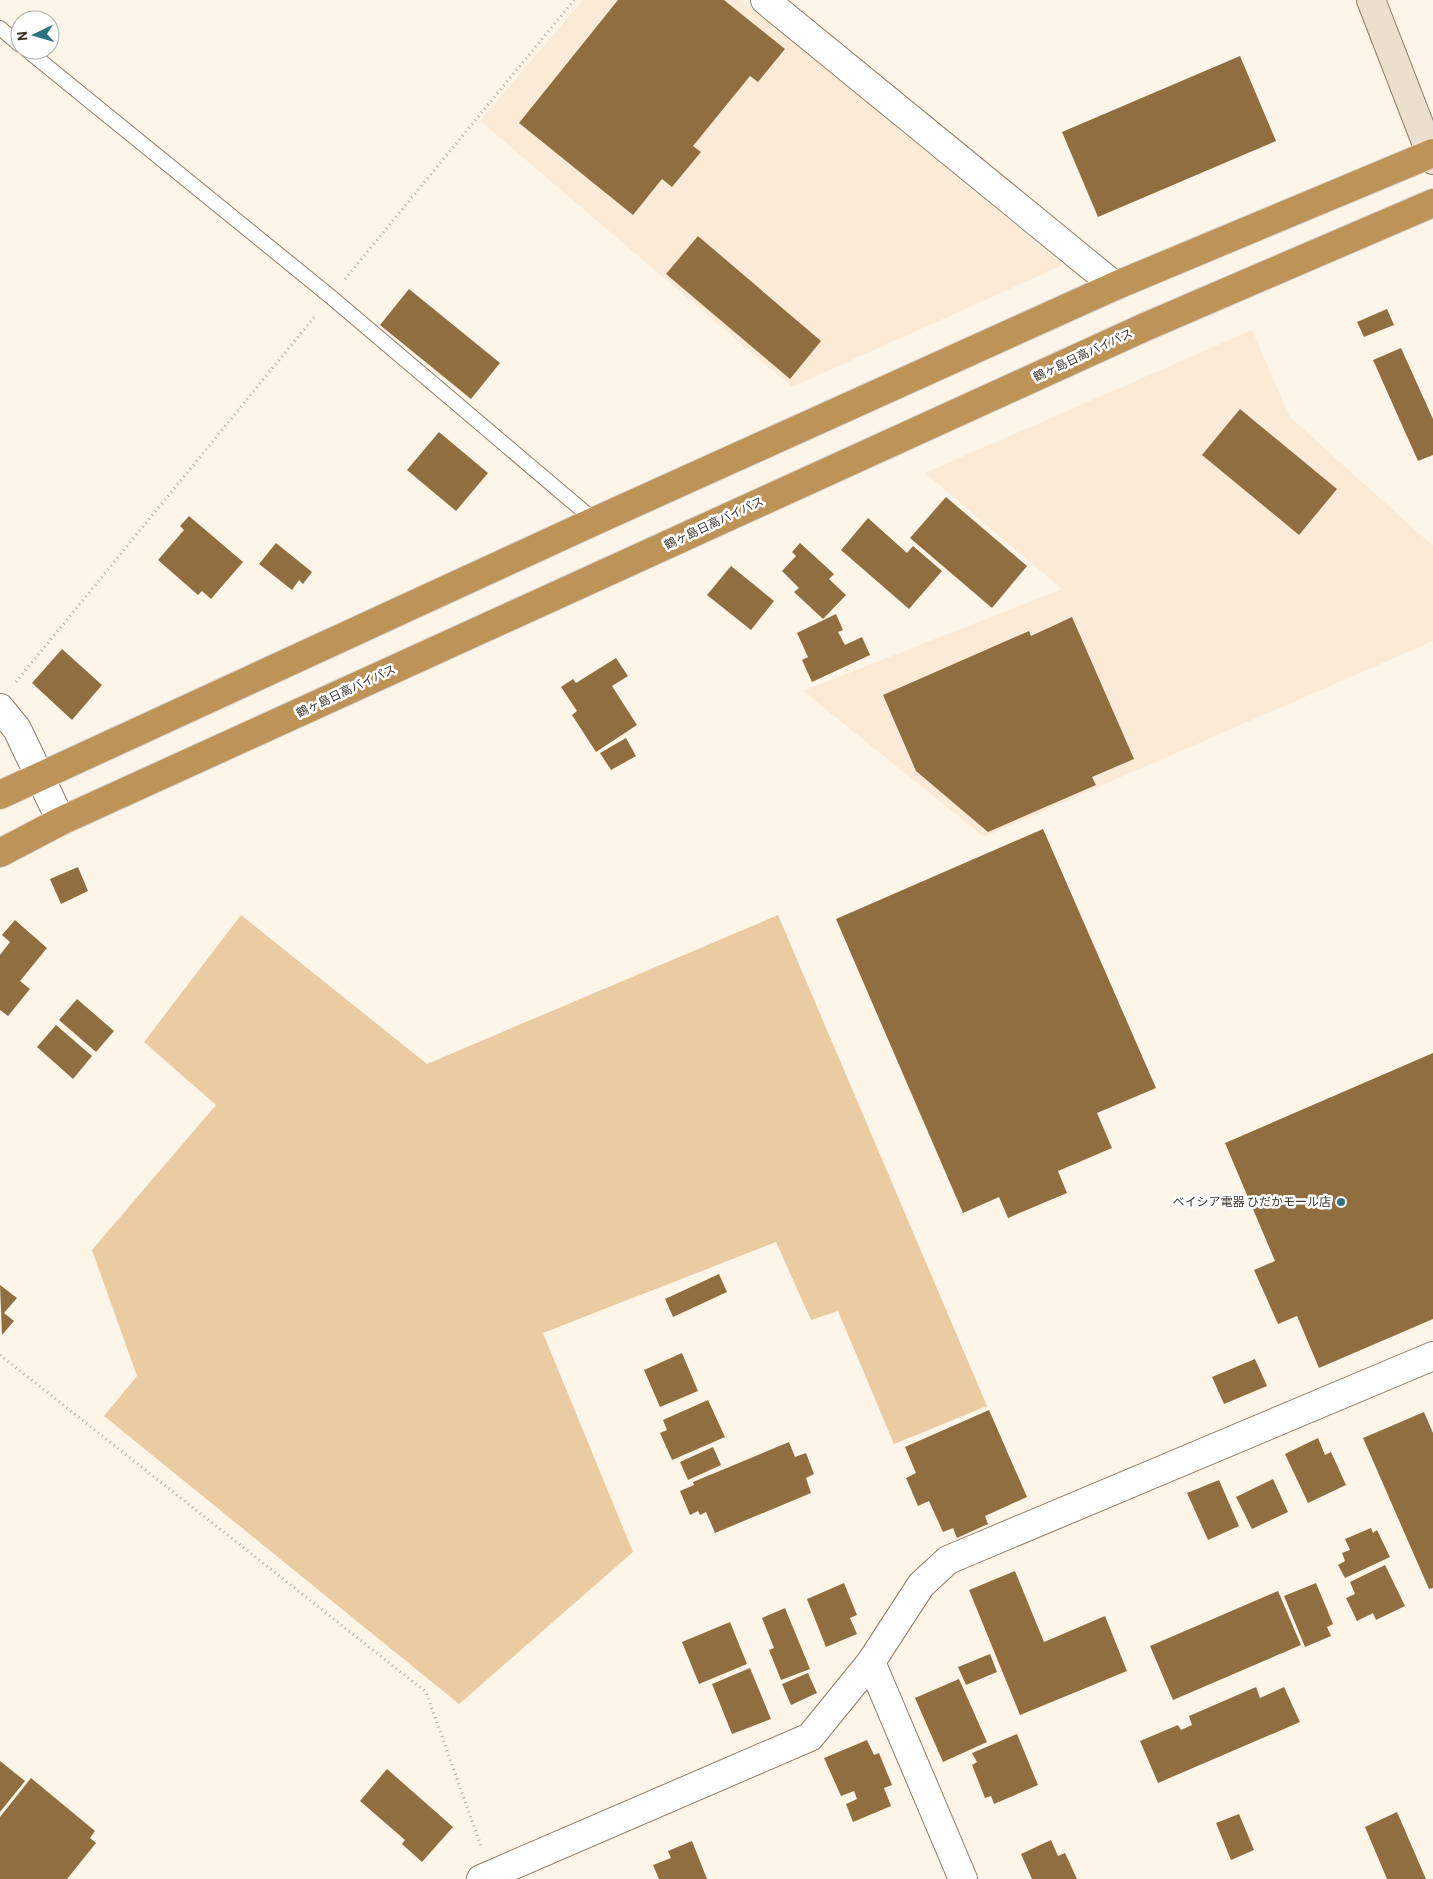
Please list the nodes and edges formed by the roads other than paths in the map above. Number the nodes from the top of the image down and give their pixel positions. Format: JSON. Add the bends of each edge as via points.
{"nodes":[{"id":1,"x":765,"y":0,"type":"edge"},
{"id":2,"x":1371,"y":0,"type":"edge"},
{"id":3,"x":0,"y":28,"type":"edge"},
{"id":4,"x":10,"y":36,"type":"edge"},
{"id":5,"x":38,"y":60,"type":"edge"},
{"id":6,"x":1432,"y":155,"type":"edge"},
{"id":7,"x":1433,"y":203,"type":"edge"},
{"id":8,"x":1115,"y":286,"type":"junction"},
{"id":9,"x":595,"y":521,"type":"junction"},
{"id":10,"x":6,"y":697,"type":"edge"},
{"id":11,"x":41,"y":776,"type":"junction"},
{"id":12,"x":0,"y":795,"type":"edge"},
{"id":13,"x":61,"y":821,"type":"junction"},
{"id":14,"x":0,"y":853,"type":"edge"},
{"id":15,"x":1433,"y":1356,"type":"edge"},
{"id":16,"x":871,"y":1662,"type":"junction"},
{"id":17,"x":486,"y":1877,"type":"edge"},
{"id":18,"x":963,"y":1879,"type":"edge"}],
"edges":[{"from":1,"to":8,"type":"street"},
{"from":2,"to":6,"type":"street"},
{"from":3,"to":4,"type":"lane"},
{"from":5,"to":9,"type":"lane","via":[[331,297]]},
{"from":6,"to":8,"type":"highway"},
{"from":7,"to":13,"type":"highway","name":"鶴ヶ島日高バイパス","via":[[1145,327]]},
{"from":8,"to":9,"type":"highway"},
{"from":9,"to":11,"type":"highway"},
{"from":10,"to":11,"type":"street","via":[[17,729]]},
{"from":11,"to":12,"type":"highway"},
{"from":11,"to":13,"type":"street"},
{"from":13,"to":14,"type":"highway","name":"鶴ヶ島日高バイパス"},
{"from":15,"to":16,"type":"street","via":[[948,1560],[921,1585]]},
{"from":16,"to":17,"type":"street","via":[[810,1737]]},
{"from":16,"to":18,"type":"street"}]}
